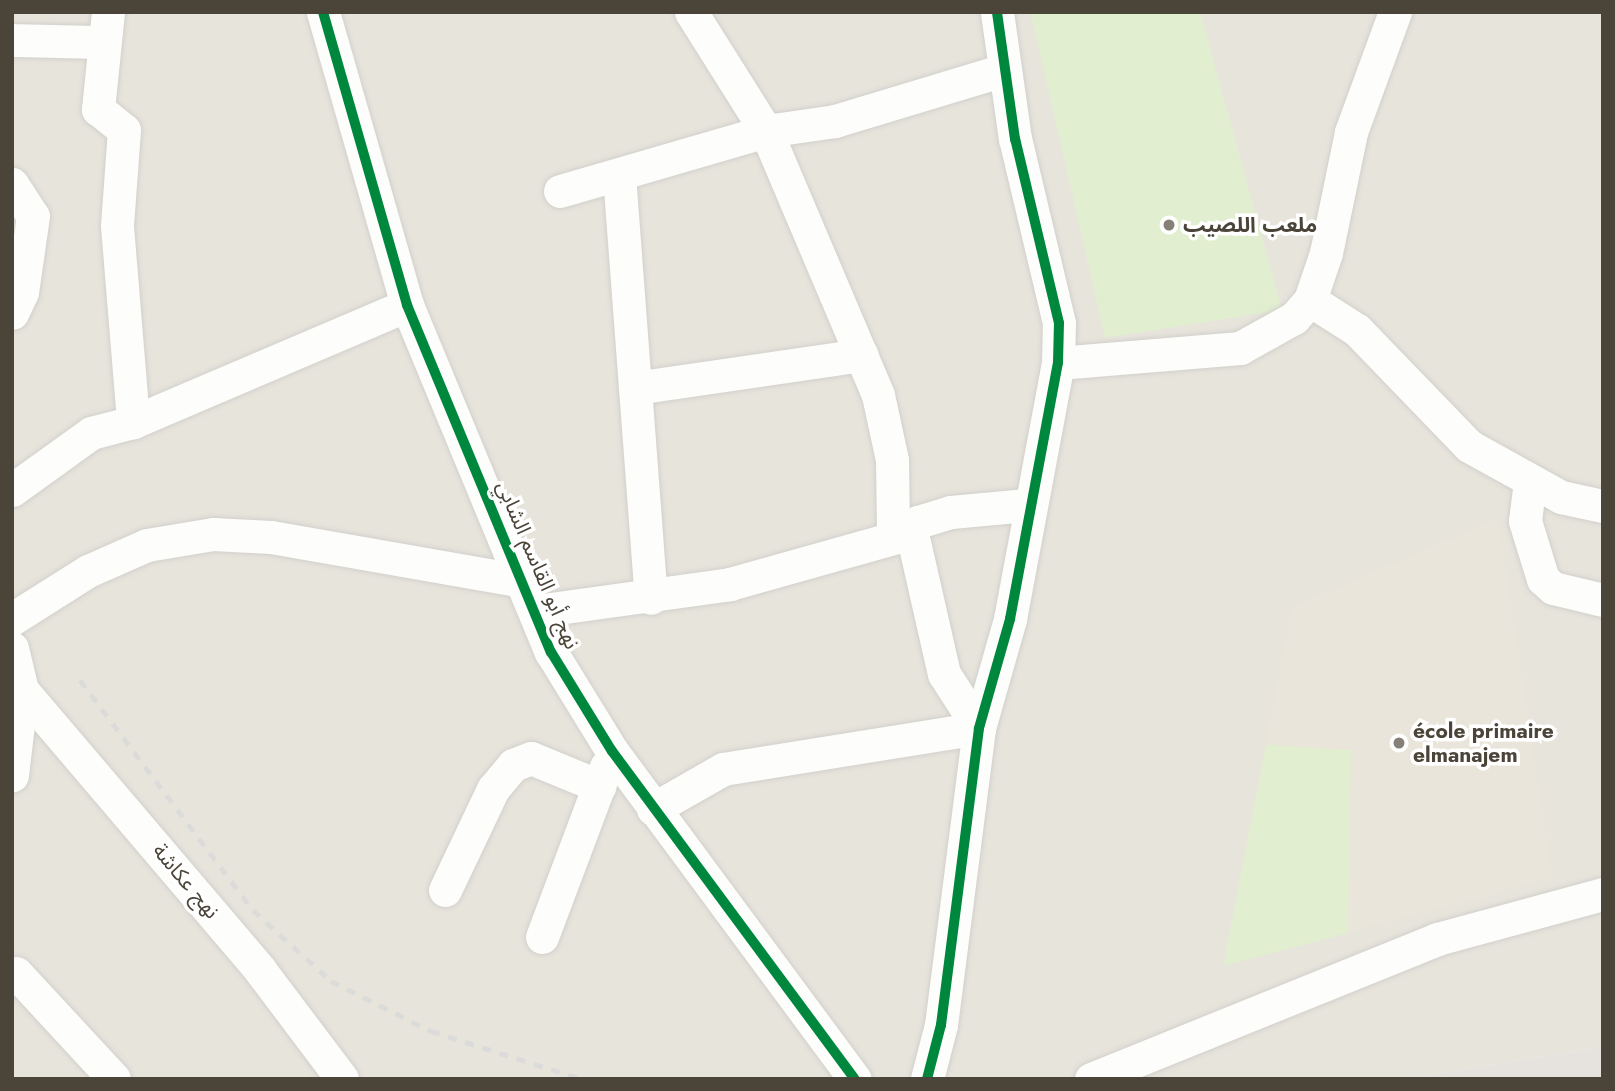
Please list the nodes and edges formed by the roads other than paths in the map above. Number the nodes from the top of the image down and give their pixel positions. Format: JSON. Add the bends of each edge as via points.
{"nodes":[{"id":1,"x":323,"y":12,"type":"edge"},
{"id":2,"x":691,"y":12,"type":"edge"},
{"id":3,"x":997,"y":12,"type":"edge"},
{"id":4,"x":1395,"y":12,"type":"edge"},
{"id":5,"x":105,"y":27,"type":"edge"},
{"id":6,"x":12,"y":40,"type":"edge"},
{"id":7,"x":1004,"y":70,"type":"junction"},
{"id":8,"x":766,"y":131,"type":"junction"},
{"id":9,"x":620,"y":174,"type":"junction"},
{"id":10,"x":12,"y":184,"type":"edge"},
{"id":11,"x":560,"y":191,"type":"dead end"},
{"id":12,"x":1310,"y":300,"type":"junction"},
{"id":13,"x":407,"y":305,"type":"junction"},
{"id":14,"x":12,"y":313,"type":"edge"},
{"id":15,"x":862,"y":355,"type":"junction"},
{"id":16,"x":1058,"y":363,"type":"junction"},
{"id":17,"x":635,"y":388,"type":"junction"},
{"id":18,"x":133,"y":422,"type":"junction"},
{"id":19,"x":1530,"y":481,"type":"junction"},
{"id":20,"x":12,"y":490,"type":"edge"},
{"id":21,"x":1027,"y":505,"type":"junction"},
{"id":22,"x":1603,"y":506,"type":"edge"},
{"id":23,"x":903,"y":535,"type":"junction"},
{"id":24,"x":530,"y":596,"type":"junction"},
{"id":25,"x":651,"y":598,"type":"junction"},
{"id":26,"x":1603,"y":600,"type":"edge"},
{"id":27,"x":12,"y":619,"type":"edge"},
{"id":28,"x":12,"y":648,"type":"edge"},
{"id":29,"x":22,"y":690,"type":"junction"},
{"id":30,"x":979,"y":728,"type":"junction"},
{"id":31,"x":612,"y":751,"type":"junction"},
{"id":32,"x":12,"y":775,"type":"edge"},
{"id":33,"x":599,"y":786,"type":"junction"},
{"id":34,"x":653,"y":809,"type":"junction"},
{"id":35,"x":445,"y":890,"type":"dead end"},
{"id":36,"x":1603,"y":894,"type":"edge"},
{"id":37,"x":542,"y":937,"type":"dead end"},
{"id":38,"x":14,"y":971,"type":"edge"},
{"id":39,"x":851,"y":1072,"type":"edge"},
{"id":40,"x":114,"y":1079,"type":"edge"},
{"id":41,"x":342,"y":1079,"type":"edge"},
{"id":42,"x":927,"y":1079,"type":"edge"},
{"id":43,"x":1091,"y":1079,"type":"edge"}],
"edges":[{"from":1,"to":13,"type":"street","name":"نهج أبو القاسم الشابي"},
{"from":2,"to":8,"type":"street"},
{"from":3,"to":7,"type":"street"},
{"from":4,"to":12,"type":"street","via":[[1354,121]]},
{"from":5,"to":6,"type":"street"},
{"from":5,"to":18,"type":"street","via":[[98,109],[124,130],[117,226]]},
{"from":7,"to":8,"type":"street","via":[[835,121]]},
{"from":7,"to":16,"type":"street","via":[[1059,323]]},
{"from":8,"to":9,"type":"street"},
{"from":8,"to":15,"type":"street"},
{"from":9,"to":11,"type":"street"},
{"from":9,"to":17,"type":"street"},
{"from":10,"to":14,"type":"street","via":[[33,216],[22,292]]},
{"from":12,"to":16,"type":"street","via":[[1287,324],[1240,348]]},
{"from":12,"to":19,"type":"street","via":[[1357,330],[1469,446]]},
{"from":13,"to":18,"type":"street"},
{"from":13,"to":24,"type":"street","name":"نهج أبو القاسم الشابي"},
{"from":15,"to":17,"type":"street"},
{"from":15,"to":23,"type":"street","via":[[892,460]]},
{"from":16,"to":21,"type":"street"},
{"from":17,"to":25,"type":"street"},
{"from":18,"to":20,"type":"street","via":[[91,433]]},
{"from":19,"to":22,"type":"street"},
{"from":19,"to":26,"type":"street","via":[[1525,521],[1543,579],[1566,593]]},
{"from":21,"to":23,"type":"street","via":[[951,512],[918,522]]},
{"from":21,"to":30,"type":"street","via":[[1010,619]]},
{"from":23,"to":25,"type":"street","via":[[825,561]]},
{"from":23,"to":30,"type":"street","via":[[944,674]]},
{"from":24,"to":25,"type":"street"},
{"from":24,"to":27,"type":"street","via":[[271,537],[213,534],[146,545],[88,571]]},
{"from":24,"to":31,"type":"street","name":"نهج أبو القاسم الشابي","via":[[551,652]]},
{"from":28,"to":29,"type":"street"},
{"from":29,"to":32,"type":"street"},
{"from":29,"to":41,"type":"street","name":"نهج عكاشة","via":[[260,970]]},
{"from":30,"to":34,"type":"street","via":[[723,769]]},
{"from":30,"to":42,"type":"street","via":[[941,1026]]},
{"from":31,"to":33,"type":"street"},
{"from":31,"to":34,"type":"street","name":"نهج أبو القاسم الشابي"},
{"from":33,"to":35,"type":"street","via":[[531,758],[513,765],[494,789]]},
{"from":33,"to":37,"type":"street"},
{"from":34,"to":39,"type":"street","name":"نهج أبو القاسم الشابي"},
{"from":36,"to":43,"type":"street","via":[[1437,939]]},
{"from":38,"to":40,"type":"street"}]}
